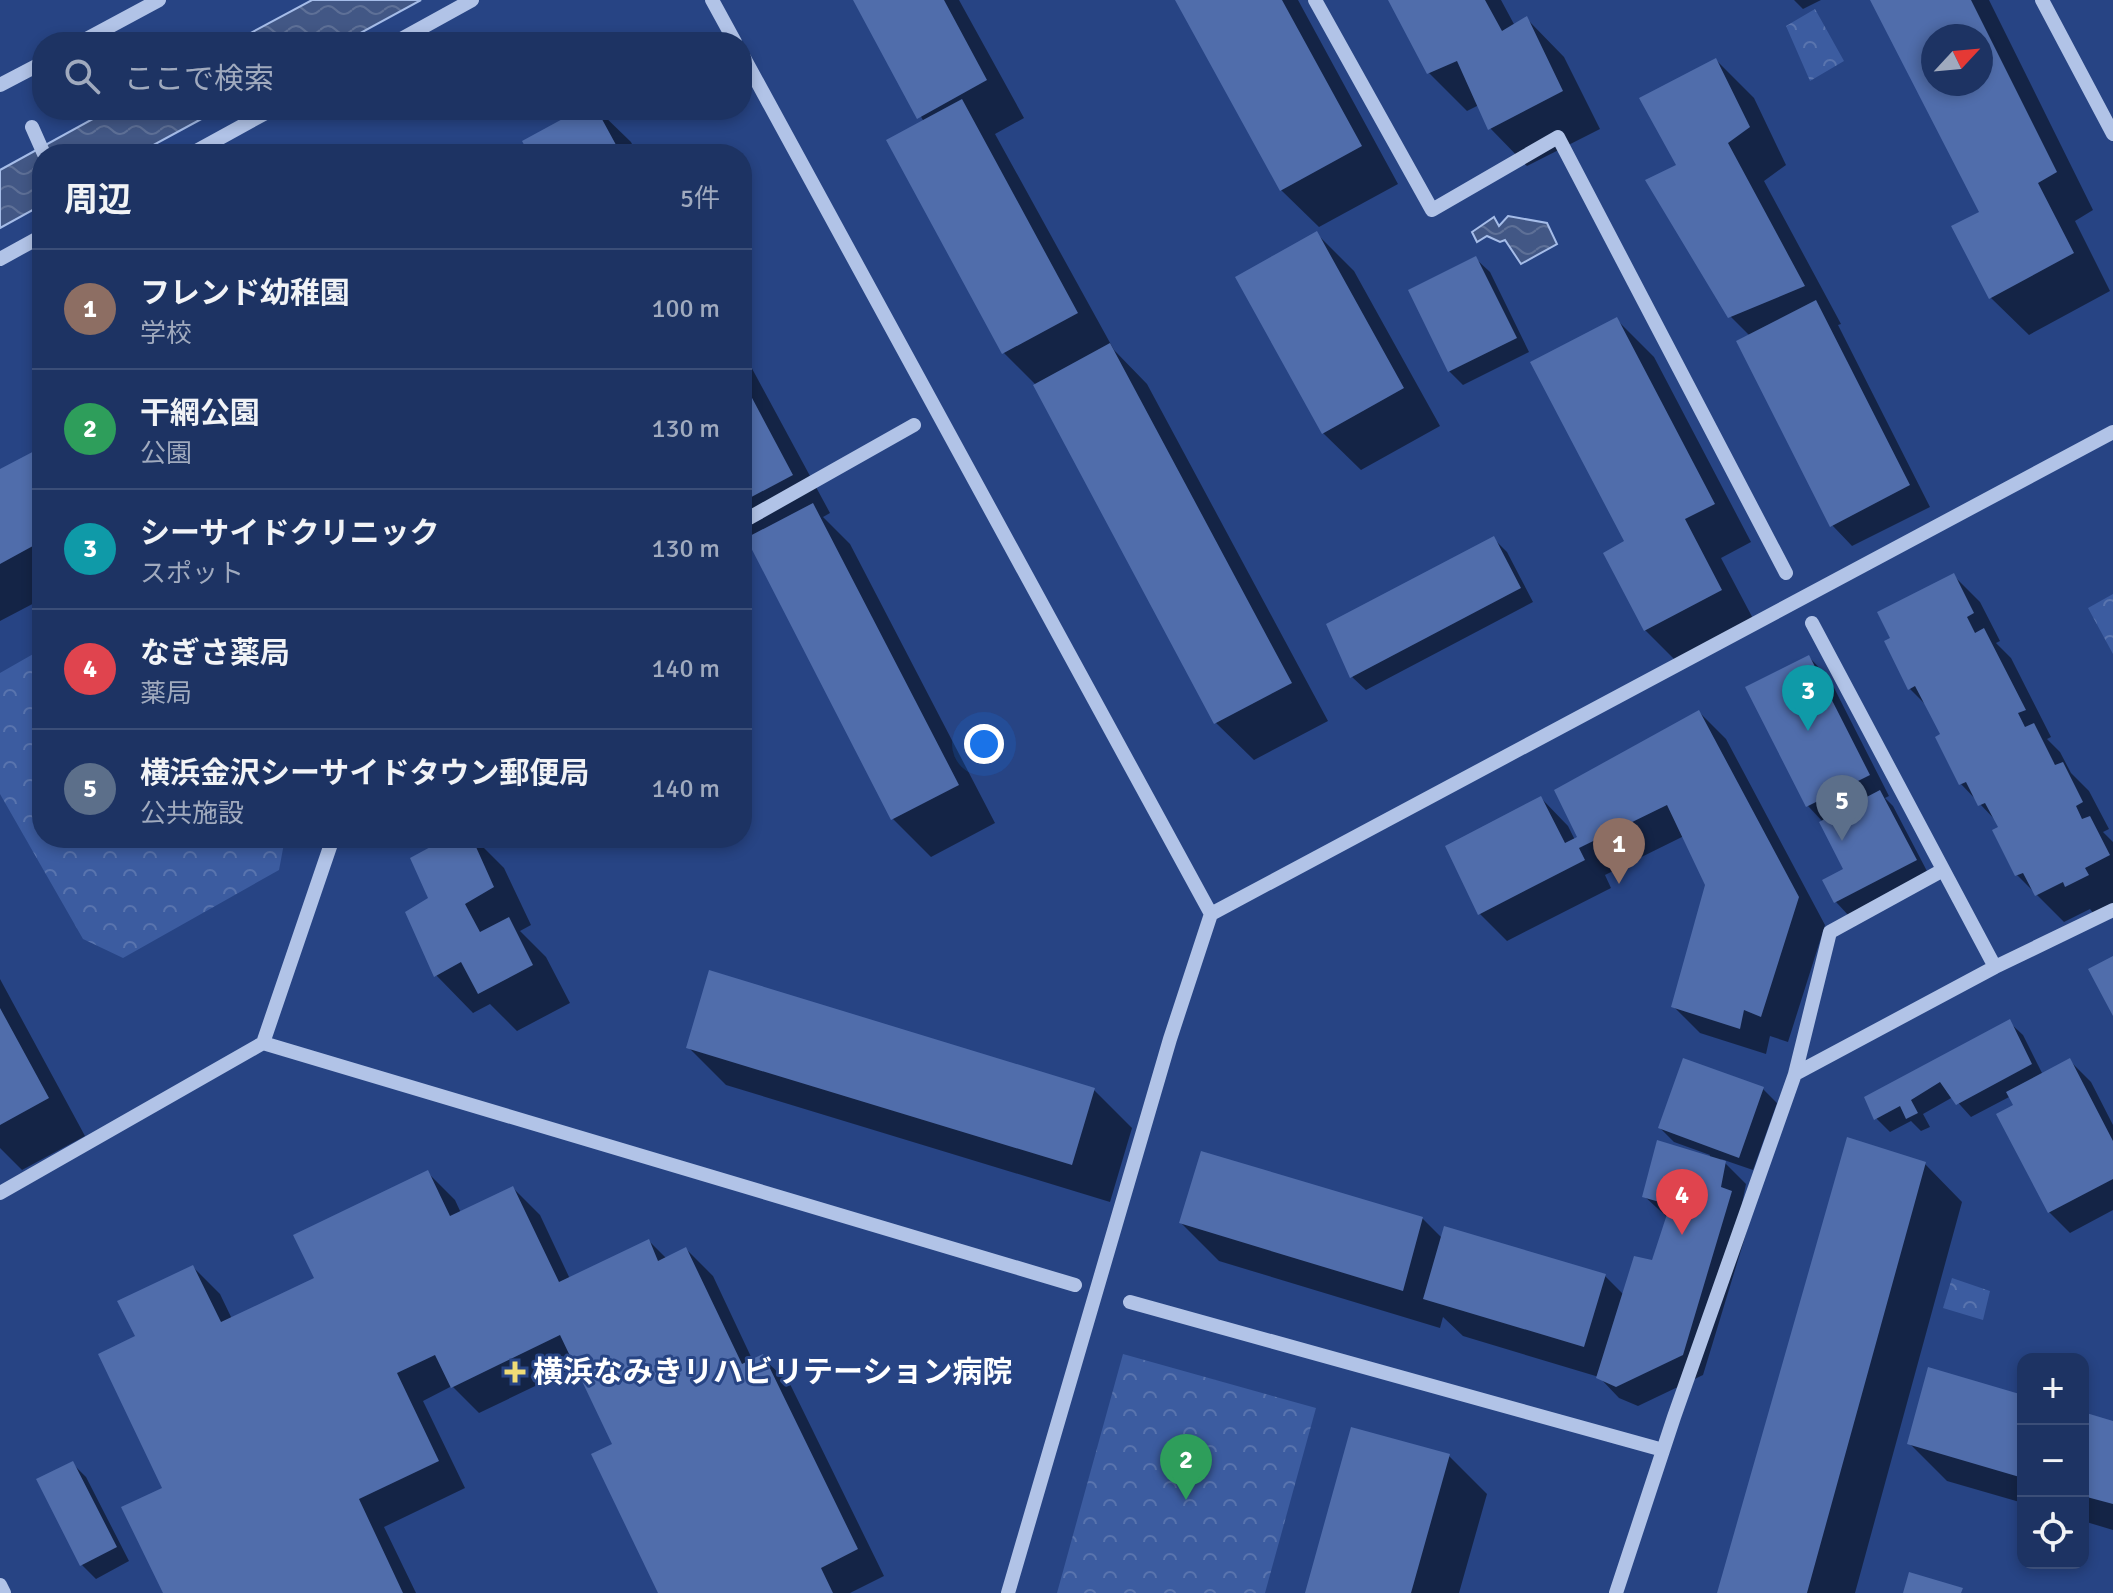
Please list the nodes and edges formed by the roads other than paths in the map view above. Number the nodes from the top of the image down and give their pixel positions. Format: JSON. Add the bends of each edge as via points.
{"nodes":[{"id":1,"x":159,"y":0,"type":"edge"},
{"id":2,"x":472,"y":0,"type":"edge"},
{"id":3,"x":712,"y":0,"type":"edge"},
{"id":4,"x":1315,"y":0,"type":"edge"},
{"id":5,"x":2042,"y":0,"type":"edge"},
{"id":6,"x":100,"y":32,"type":"edge"},
{"id":7,"x":414,"y":32,"type":"edge"},
{"id":8,"x":730,"y":32,"type":"edge"},
{"id":9,"x":32,"y":68,"type":"edge"},
{"id":10,"x":752,"y":72,"type":"edge"},
{"id":11,"x":0,"y":85,"type":"edge"},
{"id":12,"x":253,"y":120,"type":"edge"},
{"id":13,"x":32,"y":127,"type":"dead end"},
{"id":14,"x":2113,"y":134,"type":"edge"},
{"id":15,"x":40,"y":144,"type":"edge"},
{"id":16,"x":209,"y":144,"type":"edge"},
{"id":17,"x":32,"y":241,"type":"edge"},
{"id":18,"x":0,"y":259,"type":"edge"},
{"id":19,"x":914,"y":425,"type":"dead end"},
{"id":20,"x":2113,"y":432,"type":"edge"},
{"id":21,"x":752,"y":516,"type":"edge"},
{"id":22,"x":1786,"y":573,"type":"dead end"},
{"id":23,"x":1812,"y":623,"type":"dead end"},
{"id":24,"x":330,"y":848,"type":"edge"},
{"id":25,"x":1943,"y":870,"type":"junction"},
{"id":26,"x":2113,"y":910,"type":"edge"},
{"id":27,"x":1211,"y":914,"type":"junction"},
{"id":28,"x":1995,"y":967,"type":"junction"},
{"id":29,"x":263,"y":1043,"type":"junction"},
{"id":30,"x":1795,"y":1074,"type":"junction"},
{"id":31,"x":0,"y":1193,"type":"edge"},
{"id":32,"x":1075,"y":1285,"type":"dead end"},
{"id":33,"x":1130,"y":1302,"type":"dead end"},
{"id":34,"x":1663,"y":1450,"type":"junction"},
{"id":35,"x":0,"y":1585,"type":"edge"},
{"id":36,"x":4,"y":1593,"type":"edge"},
{"id":37,"x":1008,"y":1593,"type":"edge"},
{"id":38,"x":1616,"y":1593,"type":"edge"}],
"edges":[{"from":1,"to":6,"type":"street"},
{"from":2,"to":7,"type":"street"},
{"from":3,"to":8,"type":"street"},
{"from":4,"to":22,"type":"street","via":[[1432,210],[1558,137]]},
{"from":5,"to":14,"type":"street"},
{"from":9,"to":11,"type":"street"},
{"from":10,"to":27,"type":"street"},
{"from":12,"to":16,"type":"street"},
{"from":13,"to":15,"type":"street"},
{"from":17,"to":18,"type":"street"},
{"from":19,"to":21,"type":"street"},
{"from":20,"to":27,"type":"street"},
{"from":23,"to":25,"type":"street"},
{"from":24,"to":29,"type":"street"},
{"from":25,"to":28,"type":"street"},
{"from":25,"to":30,"type":"street","via":[[1830,932]]},
{"from":26,"to":28,"type":"street"},
{"from":27,"to":37,"type":"street"},
{"from":28,"to":30,"type":"street"},
{"from":29,"to":31,"type":"street"},
{"from":29,"to":32,"type":"street"},
{"from":30,"to":34,"type":"street"},
{"from":33,"to":34,"type":"street"},
{"from":34,"to":38,"type":"street"},
{"from":35,"to":36,"type":"street"}]}
